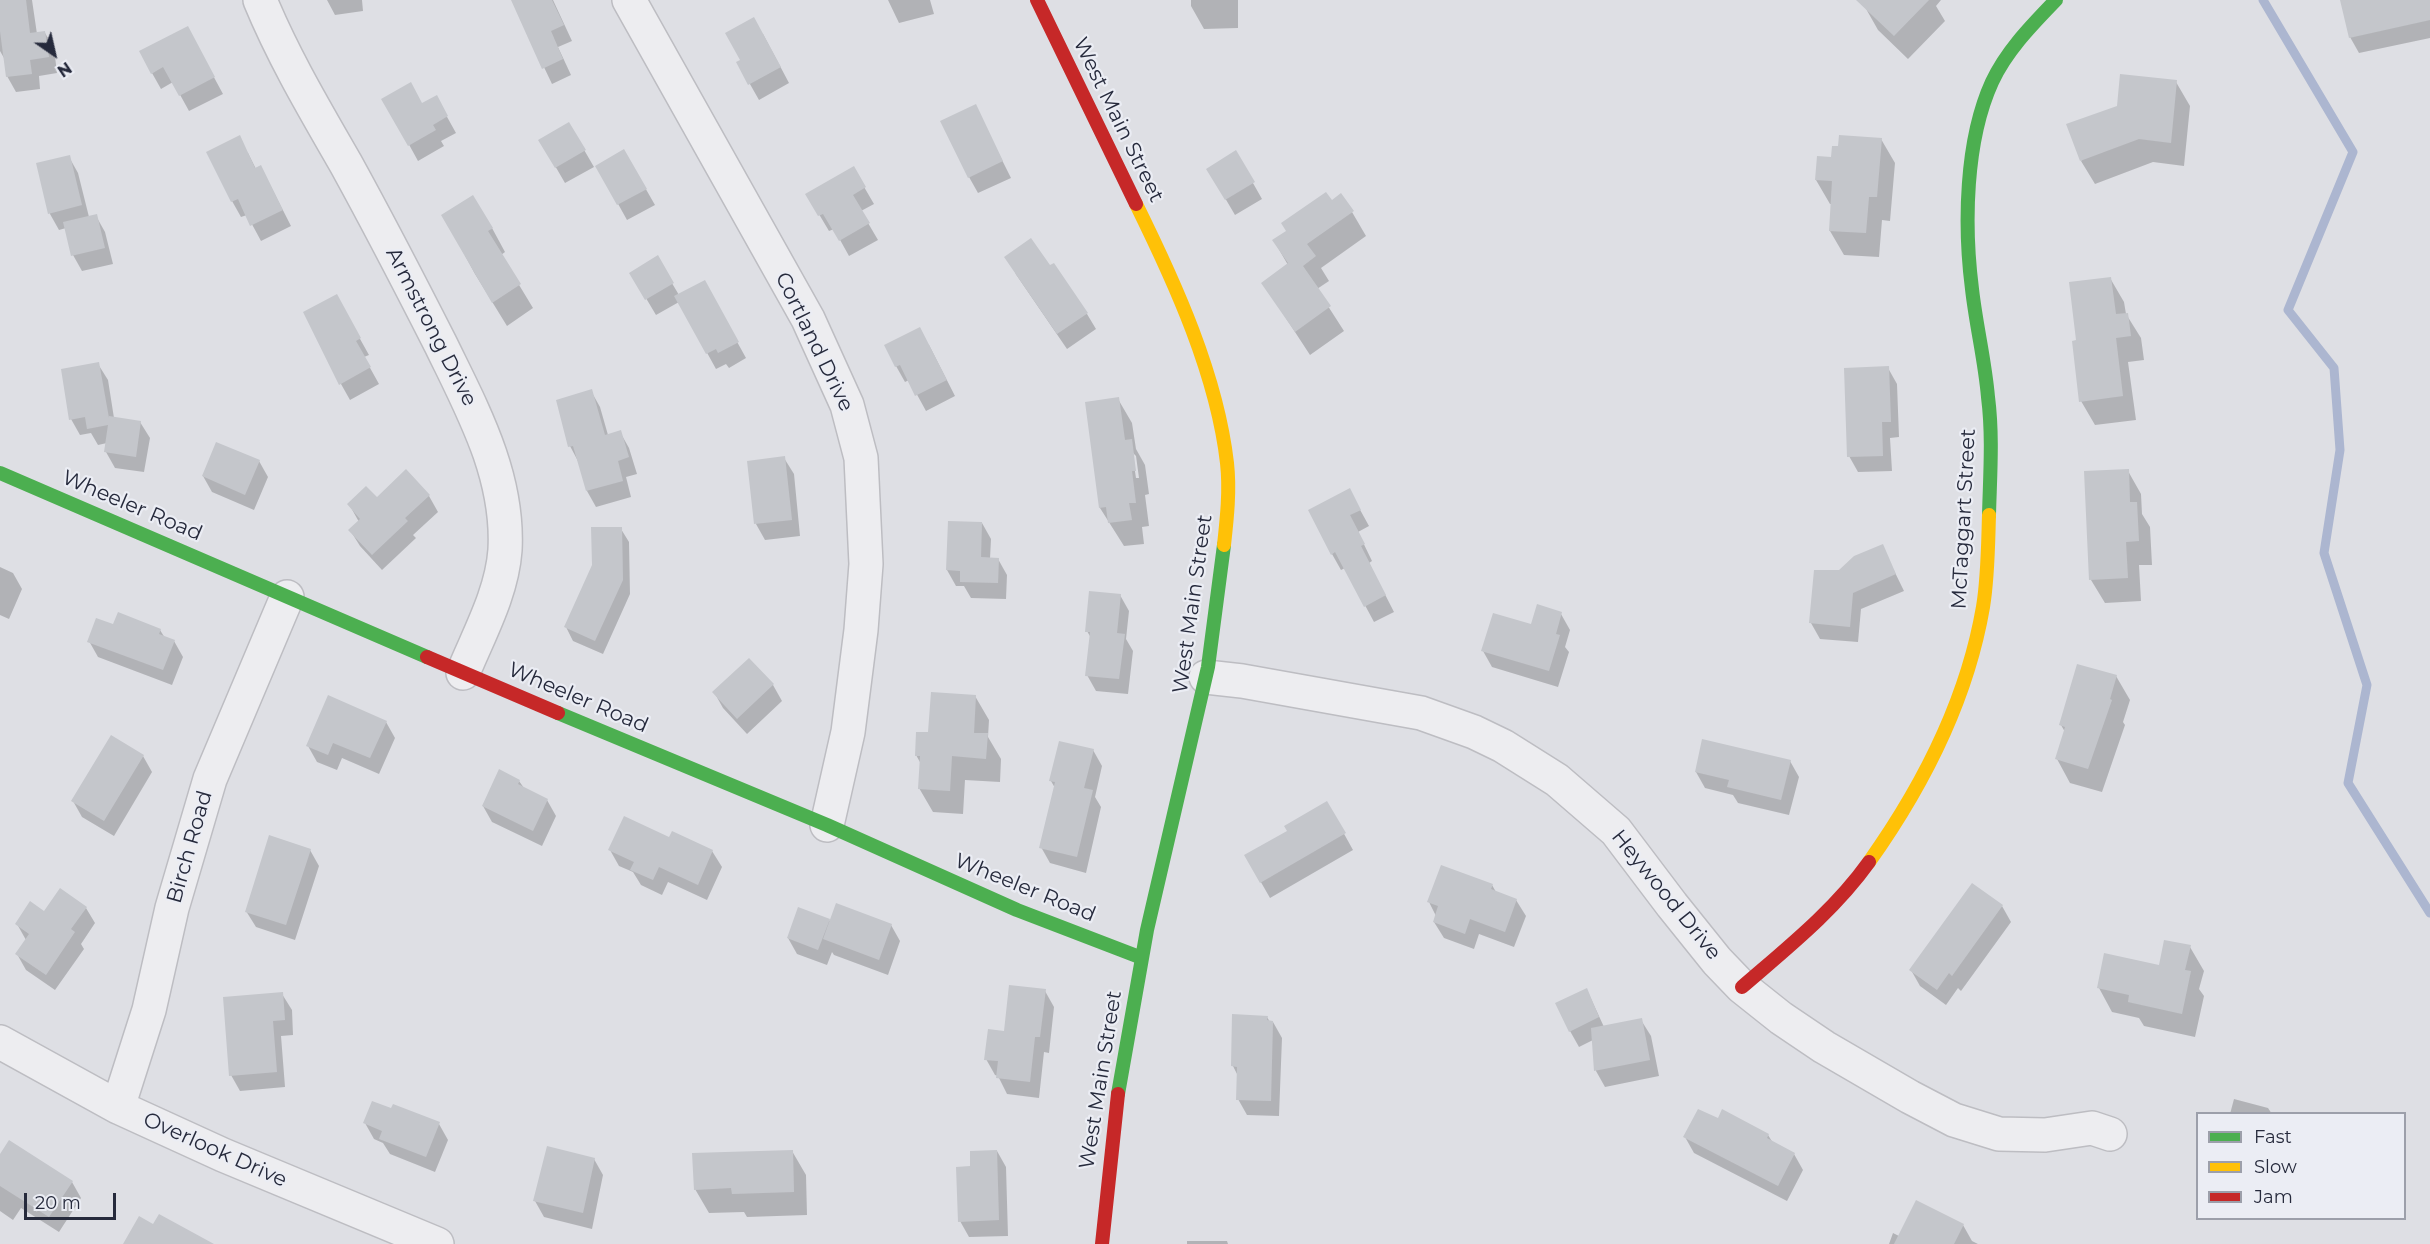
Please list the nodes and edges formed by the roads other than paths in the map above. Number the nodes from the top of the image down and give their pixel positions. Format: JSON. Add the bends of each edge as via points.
{"nodes":[{"id":1,"x":260,"y":0,"type":"edge"},
{"id":2,"x":629,"y":0,"type":"edge"},
{"id":3,"x":1037,"y":0,"type":"edge"},
{"id":4,"x":2056,"y":0,"type":"edge"},
{"id":5,"x":0,"y":473,"type":"edge"},
{"id":6,"x":287,"y":597,"type":"junction"},
{"id":7,"x":463,"y":673,"type":"junction"},
{"id":8,"x":1206,"y":677,"type":"junction"},
{"id":9,"x":827,"y":825,"type":"junction"},
{"id":10,"x":1142,"y":958,"type":"junction"},
{"id":11,"x":1742,"y":987,"type":"junction"},
{"id":12,"x":0,"y":1042,"type":"edge"},
{"id":13,"x":118,"y":1107,"type":"junction"},
{"id":14,"x":2110,"y":1134,"type":"dead end"},
{"id":15,"x":437,"y":1244,"type":"edge"},
{"id":16,"x":1102,"y":1244,"type":"edge"}],
"edges":[{"from":1,"to":7,"type":"street","name":"Armstrong Drive","via":[[296,77],[400,262],[472,407],[491,456],[502,497],[505,550],[498,587]]},
{"from":2,"to":9,"type":"street","name":"Cortland Drive","via":[[808,319],[847,405],[861,458],[866,564],[861,630],[848,732]]},
{"from":3,"to":8,"type":"street","name":"West Main Street","via":[[1161,258],[1213,389],[1226,453],[1228,506]]},
{"from":4,"to":11,"type":"street","name":"McTaggart Street","via":[[2002,64],[1988,89],[1977,136],[1970,197],[1970,271],[1988,376],[1990,466],[1986,584],[1968,670],[1926,768],[1871,859],[1823,915]]},
{"from":5,"to":6,"type":"street","name":"Wheeler Road"},
{"from":6,"to":7,"type":"street","name":"Wheeler Road"},
{"from":6,"to":13,"type":"street","name":"Birch Road","via":[[210,779],[172,908],[149,1010]]},
{"from":7,"to":9,"type":"street","name":"Wheeler Road"},
{"from":8,"to":10,"type":"street","name":"West Main Street"},
{"from":8,"to":11,"type":"street","name":"Heywood Drive","via":[[1421,713],[1503,746],[1564,785],[1616,831]]},
{"from":9,"to":10,"type":"street","name":"Wheeler Road","via":[[1017,910]]},
{"from":10,"to":16,"type":"street","name":"West Main Street","via":[[1114,1118]]},
{"from":11,"to":14,"type":"street","name":"Heywood Drive","via":[[1824,1047],[1954,1120],[1999,1134],[2045,1135],[2092,1128]]},
{"from":12,"to":13,"type":"street","name":"Overlook Drive"},
{"from":13,"to":15,"type":"street","name":"Overlook Drive"}]}
